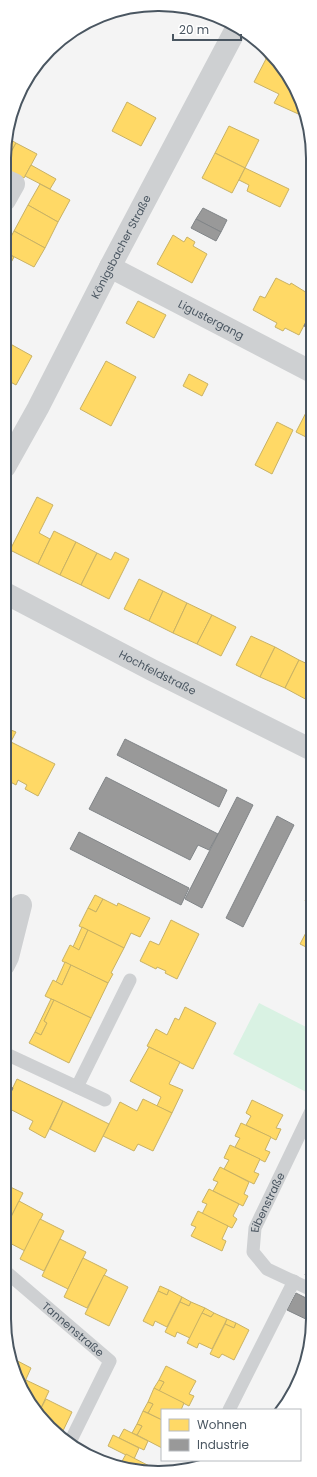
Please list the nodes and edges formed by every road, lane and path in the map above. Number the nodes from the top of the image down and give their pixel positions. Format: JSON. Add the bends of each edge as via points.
{"nodes":[{"id":1,"x":234,"y":32,"type":"edge"},
{"id":2,"x":110,"y":267,"type":"junction"},
{"id":3,"x":306,"y":369,"type":"edge"},
{"id":4,"x":11,"y":456,"type":"edge"},
{"id":5,"x":11,"y":596,"type":"edge"},
{"id":6,"x":306,"y":747,"type":"edge"},
{"id":7,"x":21,"y":905,"type":"dead end"},
{"id":8,"x":11,"y":945,"type":"edge"},
{"id":9,"x":130,"y":980,"type":"dead end"},
{"id":10,"x":11,"y":1056,"type":"edge"},
{"id":11,"x":77,"y":1087,"type":"junction"},
{"id":12,"x":105,"y":1100,"type":"dead end"},
{"id":13,"x":306,"y":1122,"type":"edge"},
{"id":14,"x":11,"y":1276,"type":"edge"},
{"id":15,"x":294,"y":1281,"type":"junction"},
{"id":16,"x":306,"y":1287,"type":"edge"},
{"id":17,"x":230,"y":1409,"type":"edge"},
{"id":18,"x":72,"y":1438,"type":"edge"}],
"edges":[{"from":1,"to":2,"type":"street","name":"Königsbacher Straße"},
{"from":2,"to":3,"type":"street","name":"Ligustergang"},
{"from":2,"to":4,"type":"street","name":"Königsbacher Straße"},
{"from":5,"to":6,"type":"street","name":"Hochfeldstraße"},
{"from":7,"to":8,"type":"street"},
{"from":9,"to":11,"type":"lane"},
{"from":10,"to":11,"type":"lane"},
{"from":11,"to":12,"type":"lane"},
{"from":13,"to":15,"type":"lane","name":"Eibenstraße","via":[[255,1228],[253,1252],[266,1269]]},
{"from":14,"to":18,"type":"lane","name":"Tannenstraße","via":[[110,1361]]},
{"from":15,"to":16,"type":"lane","name":"Eibenstraße"},
{"from":15,"to":17,"type":"lane"}]}
